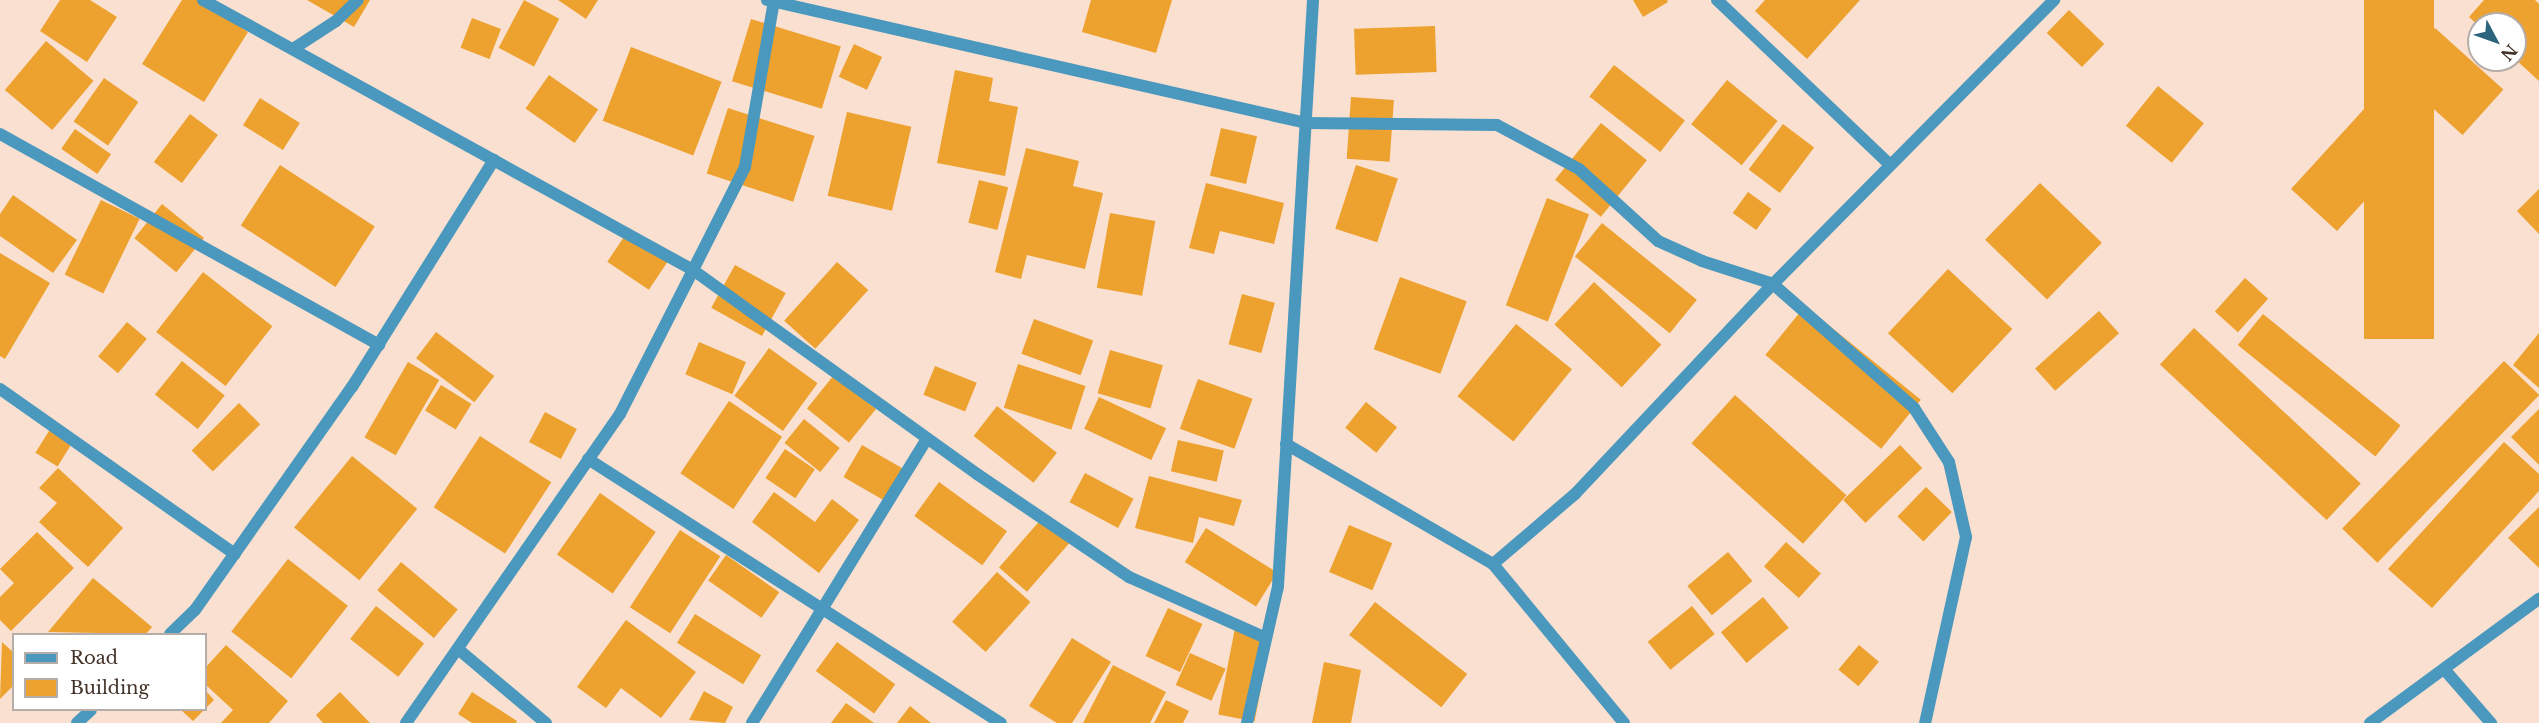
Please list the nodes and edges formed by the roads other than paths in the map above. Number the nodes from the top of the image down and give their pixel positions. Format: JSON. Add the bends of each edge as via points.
{"nodes":[{"id":1,"x":203,"y":0,"type":"edge"},
{"id":2,"x":358,"y":0,"type":"edge"},
{"id":3,"x":1313,"y":0,"type":"edge"},
{"id":4,"x":1717,"y":0,"type":"edge"},
{"id":5,"x":2054,"y":0,"type":"edge"},
{"id":6,"x":771,"y":1,"type":"edge"},
{"id":7,"x":293,"y":50,"type":"junction"},
{"id":8,"x":1306,"y":123,"type":"junction"},
{"id":9,"x":0,"y":134,"type":"edge"},
{"id":10,"x":494,"y":160,"type":"junction"},
{"id":11,"x":1890,"y":165,"type":"junction"},
{"id":12,"x":693,"y":270,"type":"junction"},
{"id":13,"x":1773,"y":284,"type":"junction"},
{"id":14,"x":379,"y":345,"type":"junction"},
{"id":15,"x":0,"y":389,"type":"edge"},
{"id":16,"x":927,"y":439,"type":"junction"},
{"id":17,"x":1286,"y":444,"type":"junction"},
{"id":18,"x":588,"y":459,"type":"junction"},
{"id":19,"x":235,"y":554,"type":"junction"},
{"id":20,"x":1493,"y":564,"type":"junction"},
{"id":21,"x":2539,"y":599,"type":"edge"},
{"id":22,"x":823,"y":609,"type":"junction"},
{"id":23,"x":171,"y":633,"type":"edge"},
{"id":24,"x":1266,"y":638,"type":"junction"},
{"id":25,"x":458,"y":649,"type":"junction"},
{"id":26,"x":2444,"y":669,"type":"junction"},
{"id":27,"x":90,"y":711,"type":"edge"},
{"id":28,"x":77,"y":723,"type":"edge"},
{"id":29,"x":406,"y":723,"type":"edge"},
{"id":30,"x":546,"y":723,"type":"edge"},
{"id":31,"x":752,"y":723,"type":"edge"},
{"id":32,"x":1001,"y":723,"type":"edge"},
{"id":33,"x":1247,"y":723,"type":"edge"},
{"id":34,"x":1624,"y":723,"type":"edge"},
{"id":35,"x":1925,"y":723,"type":"edge"},
{"id":36,"x":2370,"y":723,"type":"edge"},
{"id":37,"x":2491,"y":723,"type":"edge"}],
"edges":[{"from":1,"to":7,"type":"street"},
{"from":2,"to":7,"type":"street","via":[[336,21]]},
{"from":3,"to":8,"type":"street"},
{"from":4,"to":11,"type":"street"},
{"from":5,"to":11,"type":"street"},
{"from":6,"to":8,"type":"street"},
{"from":6,"to":12,"type":"street","via":[[745,167]]},
{"from":7,"to":10,"type":"street"},
{"from":8,"to":13,"type":"street","via":[[1497,125],[1579,170],[1658,241],[1702,261]]},
{"from":8,"to":17,"type":"street"},
{"from":9,"to":14,"type":"street"},
{"from":10,"to":12,"type":"street"},
{"from":10,"to":14,"type":"street"},
{"from":11,"to":13,"type":"street"},
{"from":12,"to":16,"type":"street"},
{"from":12,"to":18,"type":"street","via":[[620,414]]},
{"from":13,"to":20,"type":"street","via":[[1575,495]]},
{"from":13,"to":35,"type":"street","via":[[1914,408],[1949,462],[1966,537]]},
{"from":14,"to":19,"type":"street"},
{"from":15,"to":19,"type":"street"},
{"from":16,"to":22,"type":"street"},
{"from":16,"to":24,"type":"street","via":[[1129,578]]},
{"from":17,"to":20,"type":"street"},
{"from":17,"to":24,"type":"street","via":[[1278,586]]},
{"from":18,"to":22,"type":"street"},
{"from":18,"to":25,"type":"street"},
{"from":19,"to":23,"type":"street","via":[[195,610]]},
{"from":20,"to":34,"type":"street"},
{"from":21,"to":26,"type":"street"},
{"from":22,"to":31,"type":"street"},
{"from":22,"to":32,"type":"street"},
{"from":24,"to":33,"type":"street"},
{"from":25,"to":29,"type":"street"},
{"from":25,"to":30,"type":"street"},
{"from":26,"to":36,"type":"street"},
{"from":26,"to":37,"type":"street"},
{"from":27,"to":28,"type":"street"}]}
